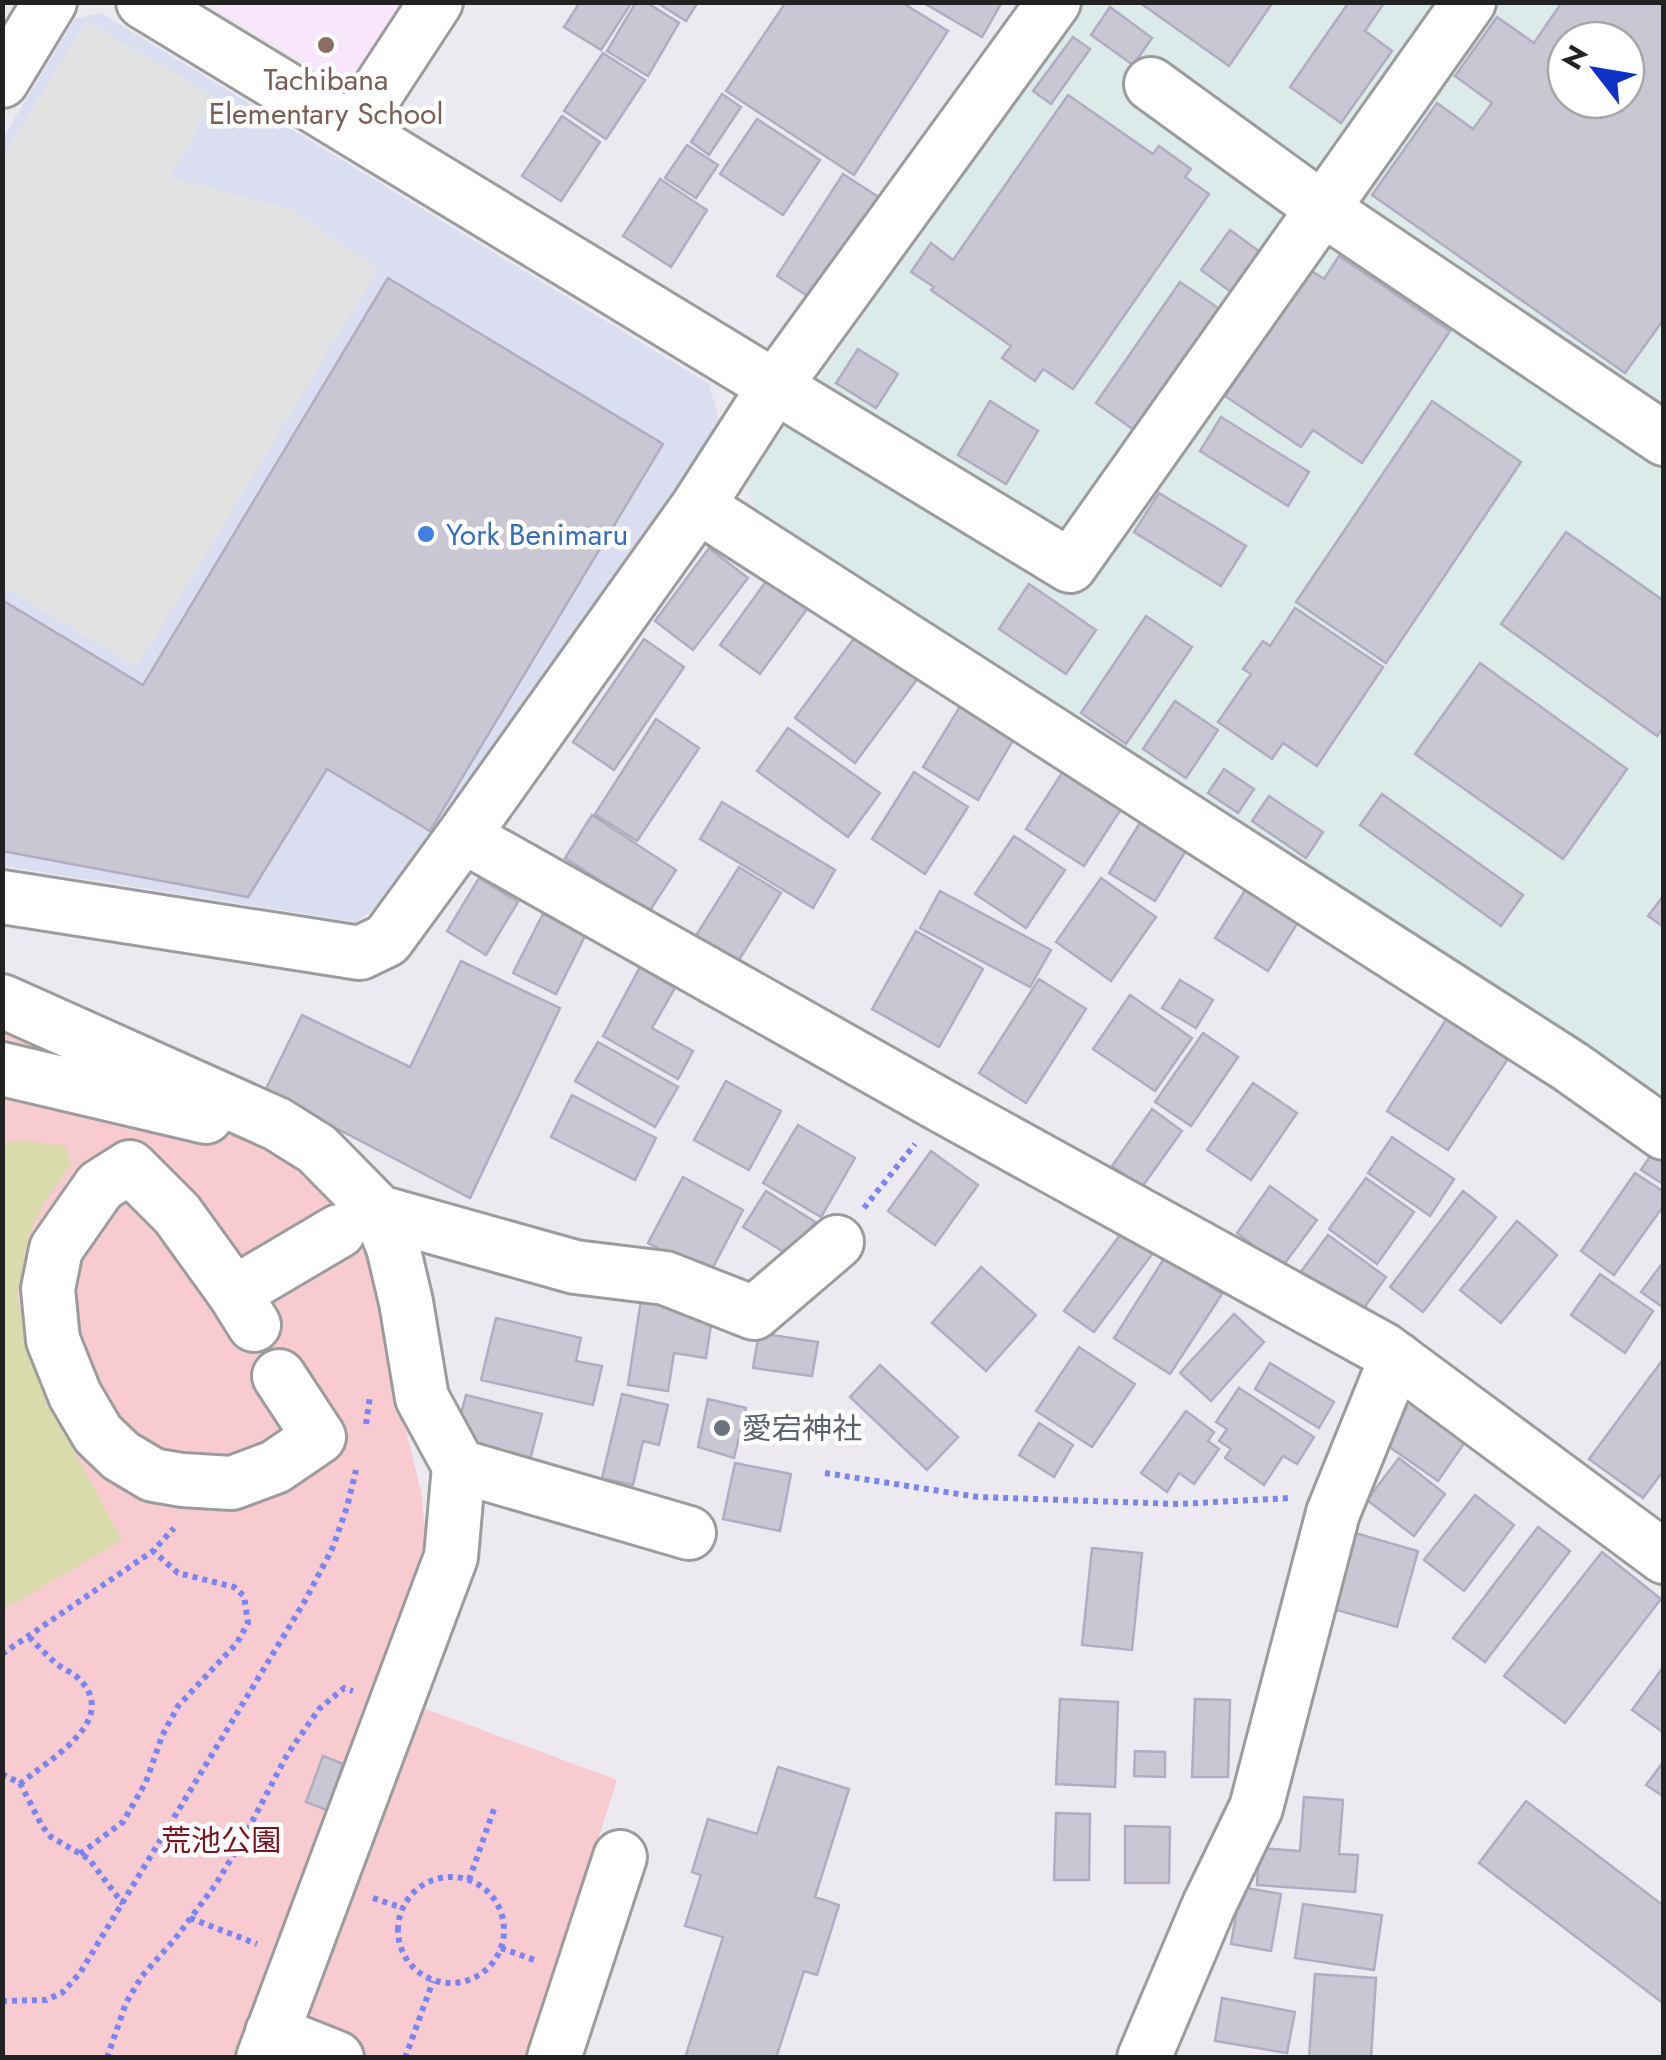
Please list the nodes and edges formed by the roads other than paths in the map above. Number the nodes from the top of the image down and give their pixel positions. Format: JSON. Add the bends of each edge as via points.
{"nodes":[{"id":1,"x":50,"y":2,"type":"edge"},
{"id":2,"x":142,"y":2,"type":"edge"},
{"id":3,"x":436,"y":2,"type":"edge"},
{"id":4,"x":1054,"y":2,"type":"edge"},
{"id":5,"x":1469,"y":2,"type":"edge"},
{"id":6,"x":2,"y":81,"type":"edge"},
{"id":7,"x":1151,"y":84,"type":"dead end"},
{"id":8,"x":353,"y":129,"type":"junction"},
{"id":9,"x":1322,"y":208,"type":"junction"},
{"id":10,"x":776,"y":386,"type":"junction"},
{"id":11,"x":1656,"y":419,"type":"edge"},
{"id":12,"x":698,"y":506,"type":"junction"},
{"id":13,"x":464,"y":836,"type":"junction"},
{"id":14,"x":2,"y":897,"type":"edge"},
{"id":15,"x":2,"y":1001,"type":"edge"},
{"id":16,"x":2,"y":1069,"type":"edge"},
{"id":17,"x":277,"y":1124,"type":"junction"},
{"id":18,"x":1664,"y":1133,"type":"edge"},
{"id":19,"x":359,"y":1222,"type":"junction"},
{"id":20,"x":837,"y":1242,"type":"road end"},
{"id":21,"x":1396,"y":1358,"type":"junction"},
{"id":22,"x":279,"y":1376,"type":"dead end"},
{"id":23,"x":459,"y":1466,"type":"junction"},
{"id":24,"x":688,"y":1533,"type":"dead end"},
{"id":25,"x":1664,"y":1557,"type":"edge"},
{"id":26,"x":620,"y":1858,"type":"dead end"},
{"id":27,"x":267,"y":2045,"type":"edge"},
{"id":28,"x":337,"y":2058,"type":"edge"},
{"id":29,"x":554,"y":2058,"type":"edge"},
{"id":30,"x":1144,"y":2058,"type":"edge"}],
"edges":[{"from":1,"to":6,"type":"street"},
{"from":2,"to":8,"type":"street"},
{"from":3,"to":8,"type":"street"},
{"from":4,"to":10,"type":"street"},
{"from":5,"to":9,"type":"street"},
{"from":7,"to":9,"type":"street"},
{"from":8,"to":10,"type":"street"},
{"from":9,"to":10,"type":"street","via":[[1070,566]]},
{"from":9,"to":11,"type":"street"},
{"from":10,"to":12,"type":"street"},
{"from":12,"to":13,"type":"street"},
{"from":12,"to":18,"type":"street"},
{"from":13,"to":14,"type":"street","via":[[387,940],[360,953]]},
{"from":13,"to":21,"type":"street"},
{"from":15,"to":17,"type":"street"},
{"from":16,"to":17,"type":"street","via":[[193,1115]]},
{"from":17,"to":19,"type":"street","via":[[317,1149]]},
{"from":19,"to":20,"type":"street","via":[[575,1267],[665,1278],[754,1313]]},
{"from":19,"to":22,"type":"street","via":[[244,1309],[177,1214],[130,1167],[100,1186],[56,1248],[48,1288],[52,1340],[74,1394],[98,1434],[153,1475],[232,1483],[275,1466],[319,1436]]},
{"from":19,"to":23,"type":"street","via":[[393,1247],[422,1398]]},
{"from":21,"to":25,"type":"street"},
{"from":21,"to":30,"type":"street","via":[[1341,1493],[1256,1808]]},
{"from":23,"to":24,"type":"street"},
{"from":23,"to":27,"type":"street","via":[[452,1557]]},
{"from":26,"to":29,"type":"street"},
{"from":27,"to":28,"type":"street"}]}
